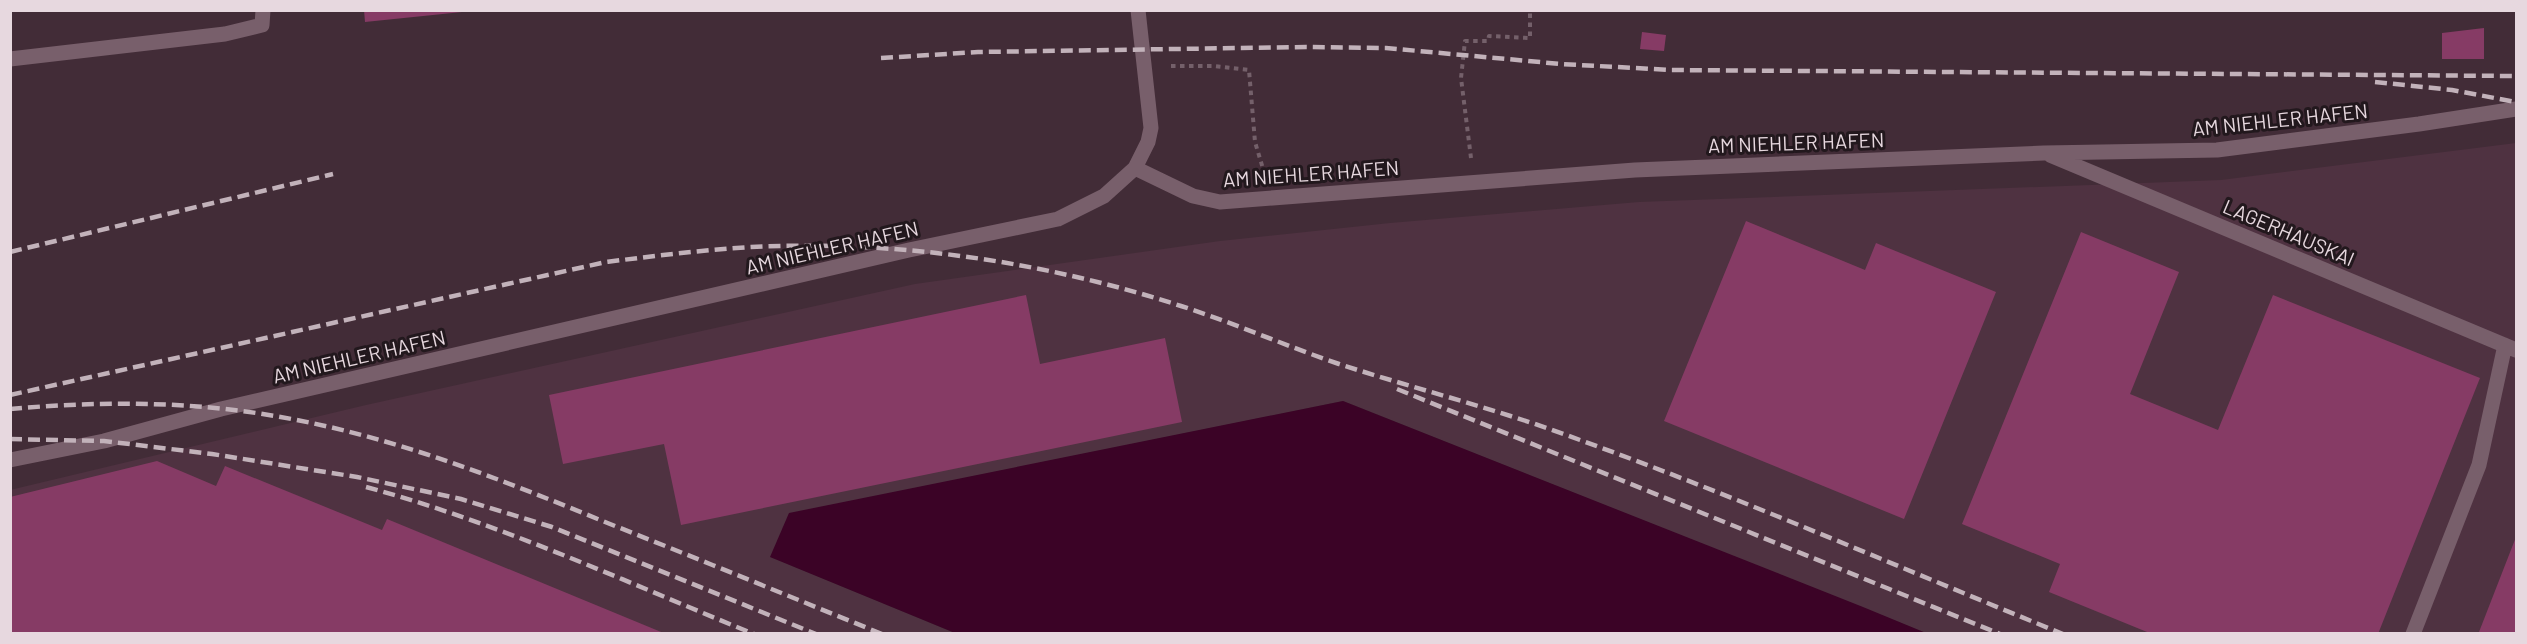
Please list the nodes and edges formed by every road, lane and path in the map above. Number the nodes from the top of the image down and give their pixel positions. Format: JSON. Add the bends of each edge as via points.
{"nodes":[{"id":1,"x":263,"y":10,"type":"edge"},
{"id":2,"x":1138,"y":10,"type":"edge"},
{"id":3,"x":1530,"y":10,"type":"edge"},
{"id":4,"x":10,"y":59,"type":"edge"},
{"id":5,"x":1178,"y":65,"type":"dead end"},
{"id":6,"x":2517,"y":109,"type":"edge"},
{"id":7,"x":2487,"y":114,"type":"junction"},
{"id":8,"x":2517,"y":118,"type":"edge"},
{"id":9,"x":2044,"y":153,"type":"junction"},
{"id":10,"x":1135,"y":168,"type":"junction"},
{"id":11,"x":1474,"y":182,"type":"junction"},
{"id":12,"x":1271,"y":199,"type":"junction"},
{"id":13,"x":2511,"y":347,"type":"edge"},
{"id":14,"x":10,"y":460,"type":"edge"},
{"id":15,"x":2413,"y":633,"type":"edge"}],
"edges":[{"from":1,"to":4,"type":"street","via":[[262,25],[225,34]]},
{"from":2,"to":10,"type":"street","via":[[1150,128],[1148,142]]},
{"from":3,"to":11,"type":"path","via":[[1530,38],[1489,36],[1488,41],[1465,41],[1461,78]]},
{"from":5,"to":12,"type":"path","via":[[1249,70],[1255,142]]},
{"from":6,"to":7,"type":"street","name":"AM NIEHLER HAFEN"},
{"from":7,"to":8,"type":"street"},
{"from":7,"to":9,"type":"street","name":"AM NIEHLER HAFEN","via":[[2217,150]]},
{"from":9,"to":11,"type":"street","name":"AM NIEHLER HAFEN","via":[[1635,170]]},
{"from":9,"to":13,"type":"street","name":"LAGERHAUSKAI"},
{"from":10,"to":12,"type":"street","name":"AM NIEHLER HAFEN","via":[[1193,196],[1220,202]]},
{"from":10,"to":14,"type":"street","name":"AM NIEHLER HAFEN","via":[[1104,196],[1058,219],[909,250],[221,409],[105,441]]},
{"from":11,"to":12,"type":"street","name":"AM NIEHLER HAFEN"},
{"from":13,"to":15,"type":"street","via":[[2479,465]]}]}
